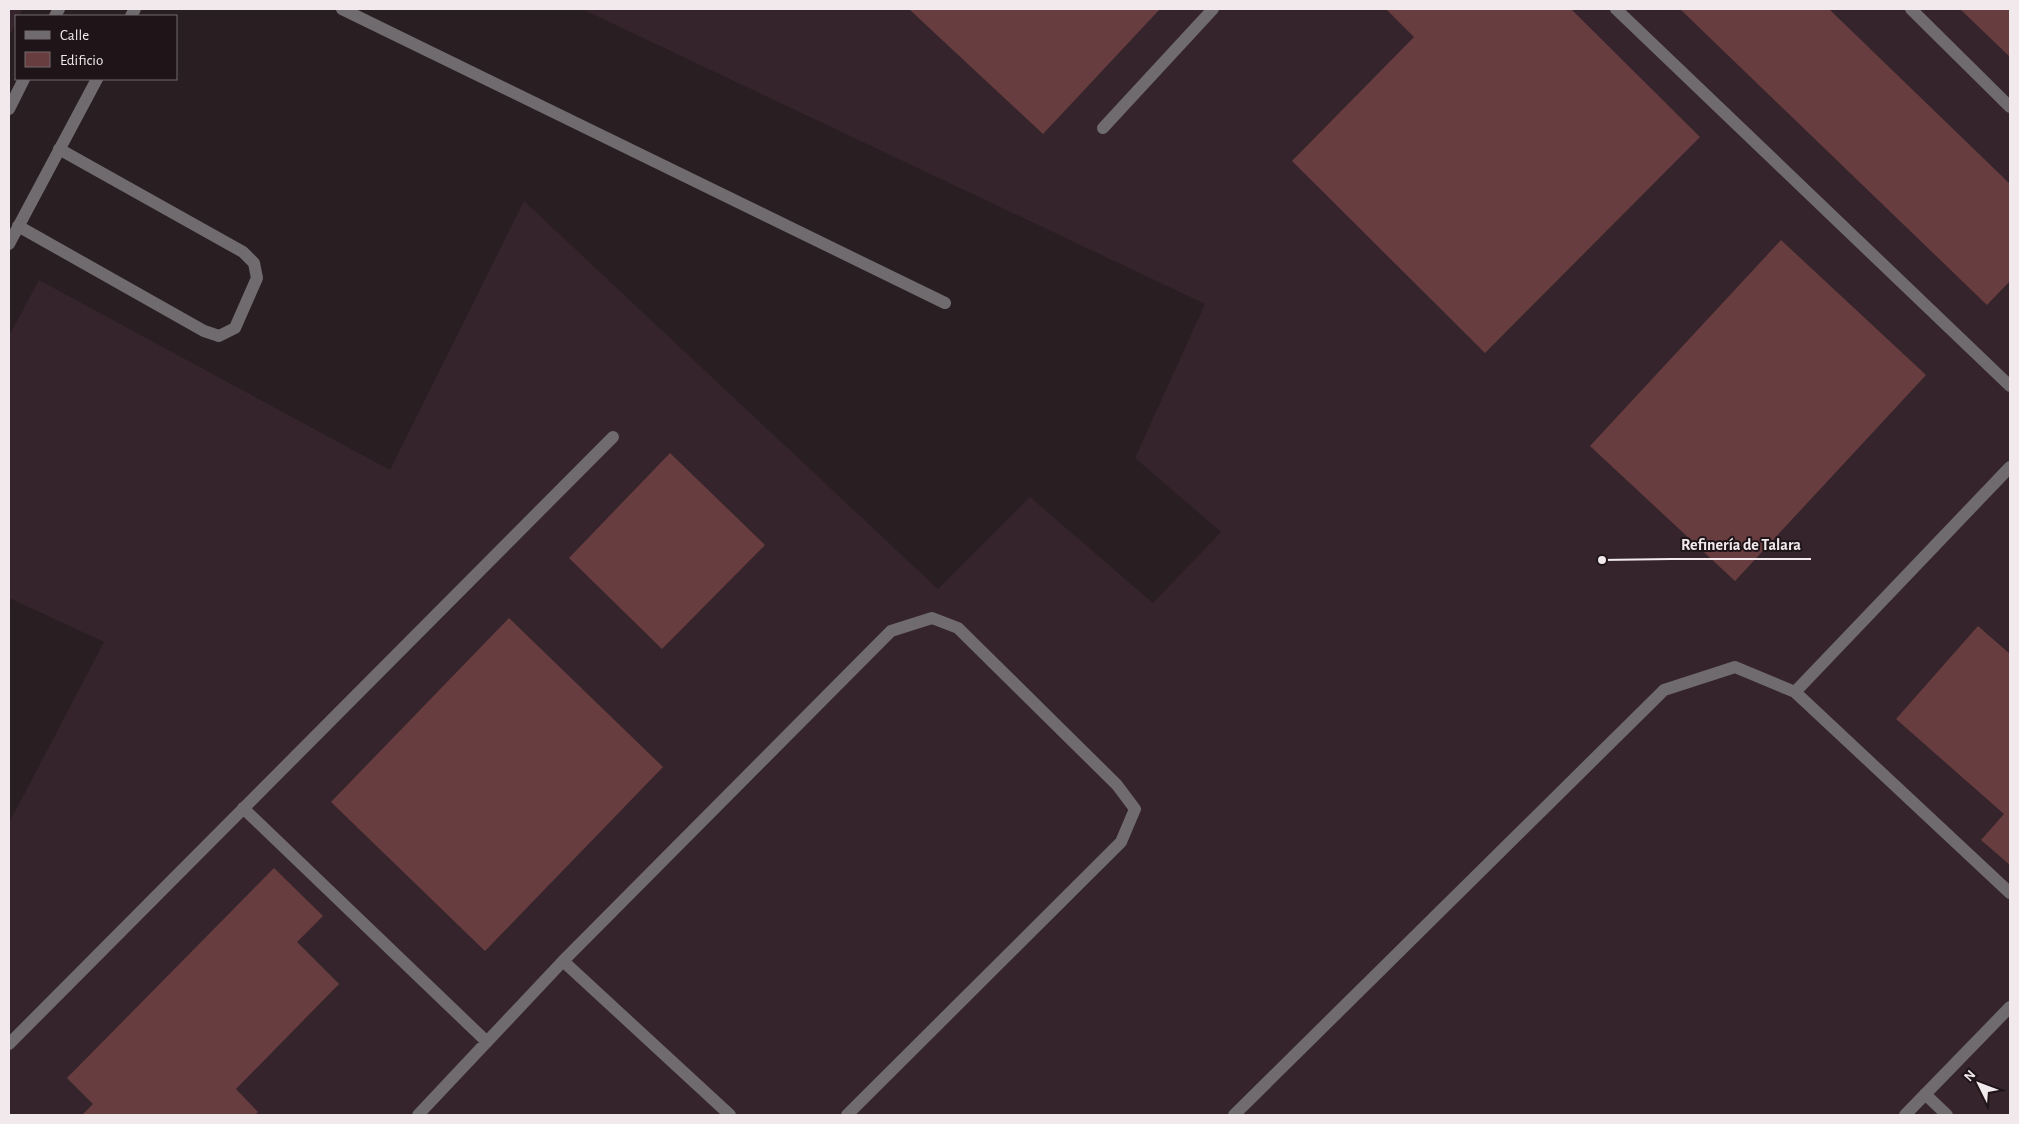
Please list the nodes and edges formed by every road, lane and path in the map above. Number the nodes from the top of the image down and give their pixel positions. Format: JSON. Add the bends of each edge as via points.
{"nodes":[{"id":1,"x":342,"y":9,"type":"edge"},
{"id":2,"x":1213,"y":9,"type":"edge"},
{"id":3,"x":1616,"y":9,"type":"edge"},
{"id":4,"x":1911,"y":9,"type":"edge"},
{"id":5,"x":24,"y":80,"type":"edge"},
{"id":6,"x":96,"y":80,"type":"edge"},
{"id":7,"x":2010,"y":107,"type":"edge"},
{"id":8,"x":9,"y":109,"type":"edge"},
{"id":9,"x":1102,"y":128,"type":"dead end"},
{"id":10,"x":59,"y":149,"type":"junction"},
{"id":11,"x":18,"y":226,"type":"junction"},
{"id":12,"x":9,"y":244,"type":"edge"},
{"id":13,"x":945,"y":302,"type":"dead end"},
{"id":14,"x":2010,"y":386,"type":"edge"},
{"id":15,"x":613,"y":437,"type":"dead end"},
{"id":16,"x":2010,"y":467,"type":"edge"},
{"id":17,"x":1795,"y":692,"type":"junction"},
{"id":18,"x":243,"y":808,"type":"junction"},
{"id":19,"x":2010,"y":894,"type":"edge"},
{"id":20,"x":563,"y":961,"type":"junction"},
{"id":21,"x":2010,"y":1007,"type":"edge"},
{"id":22,"x":487,"y":1042,"type":"junction"},
{"id":23,"x":9,"y":1044,"type":"edge"},
{"id":24,"x":1925,"y":1094,"type":"junction"},
{"id":25,"x":418,"y":1115,"type":"edge"},
{"id":26,"x":730,"y":1115,"type":"edge"},
{"id":27,"x":846,"y":1115,"type":"edge"},
{"id":28,"x":1234,"y":1115,"type":"edge"},
{"id":29,"x":1905,"y":1115,"type":"edge"},
{"id":30,"x":1947,"y":1115,"type":"edge"}],
"edges":[{"from":1,"to":13,"type":"street"},
{"from":2,"to":9,"type":"street"},
{"from":3,"to":14,"type":"street"},
{"from":4,"to":7,"type":"street"},
{"from":5,"to":8,"type":"street"},
{"from":6,"to":10,"type":"street"},
{"from":10,"to":11,"type":"street"},
{"from":10,"to":11,"type":"street","via":[[243,252],[254,263],[257,278],[235,328],[219,336],[204,331]]},
{"from":11,"to":12,"type":"street"},
{"from":15,"to":18,"type":"street"},
{"from":16,"to":17,"type":"street"},
{"from":17,"to":19,"type":"street"},
{"from":17,"to":28,"type":"street","via":[[1734,667],[1664,690]]},
{"from":18,"to":22,"type":"street"},
{"from":18,"to":23,"type":"street"},
{"from":20,"to":22,"type":"street"},
{"from":20,"to":26,"type":"street"},
{"from":20,"to":27,"type":"street","via":[[891,631],[932,618],[958,628],[1117,784],[1135,809],[1121,842]]},
{"from":21,"to":24,"type":"street"},
{"from":22,"to":25,"type":"street"},
{"from":24,"to":29,"type":"street"},
{"from":24,"to":30,"type":"street"}]}
